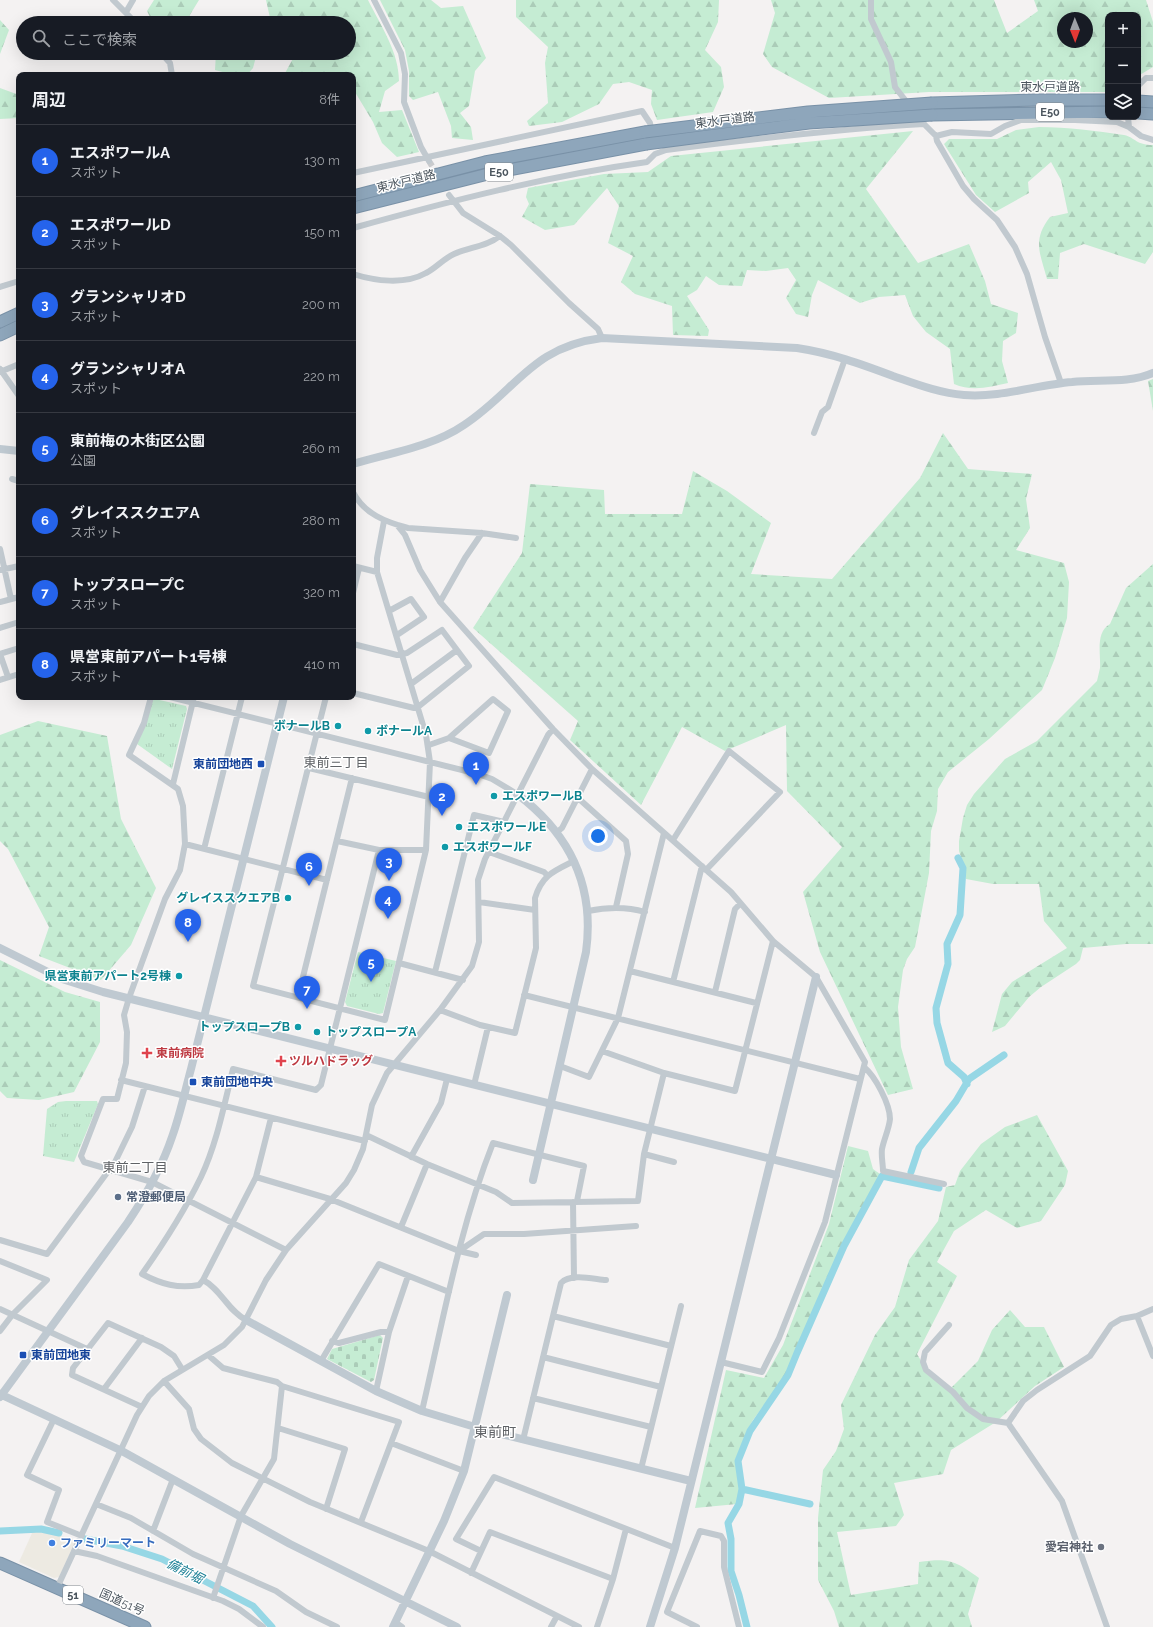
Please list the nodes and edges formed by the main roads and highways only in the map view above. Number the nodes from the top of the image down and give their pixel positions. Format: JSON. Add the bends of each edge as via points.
{"nodes":[{"id":1,"x":1105,"y":100,"type":"edge"},
{"id":2,"x":1141,"y":101,"type":"edge"},
{"id":3,"x":1153,"y":102,"type":"edge"},
{"id":4,"x":1105,"y":112,"type":"edge"},
{"id":5,"x":1141,"y":113,"type":"edge"},
{"id":6,"x":1153,"y":114,"type":"edge"},
{"id":7,"x":356,"y":195,"type":"edge"},
{"id":8,"x":356,"y":207,"type":"edge"},
{"id":9,"x":16,"y":314,"type":"edge"},
{"id":10,"x":0,"y":322,"type":"edge"},
{"id":11,"x":16,"y":327,"type":"edge"},
{"id":12,"x":0,"y":335,"type":"edge"},
{"id":13,"x":0,"y":1564,"type":"edge"},
{"id":14,"x":145,"y":1627,"type":"edge"}],
"edges":[{"from":1,"to":7,"type":"highway","name":"東水戸道路","number":"E50","bridge":true,"via":[[932,103],[808,112],[645,132],[485,162]]},
{"from":2,"to":3,"type":"highway"},
{"from":4,"to":8,"type":"highway","name":"東水戸道路","number":"E50","bridge":true,"via":[[932,115],[781,126],[646,144],[488,174]]},
{"from":5,"to":6,"type":"highway"},
{"from":9,"to":10,"type":"highway"},
{"from":11,"to":12,"type":"highway"},
{"from":13,"to":14,"type":"highway","name":"国道51号","number":"51"}]}
